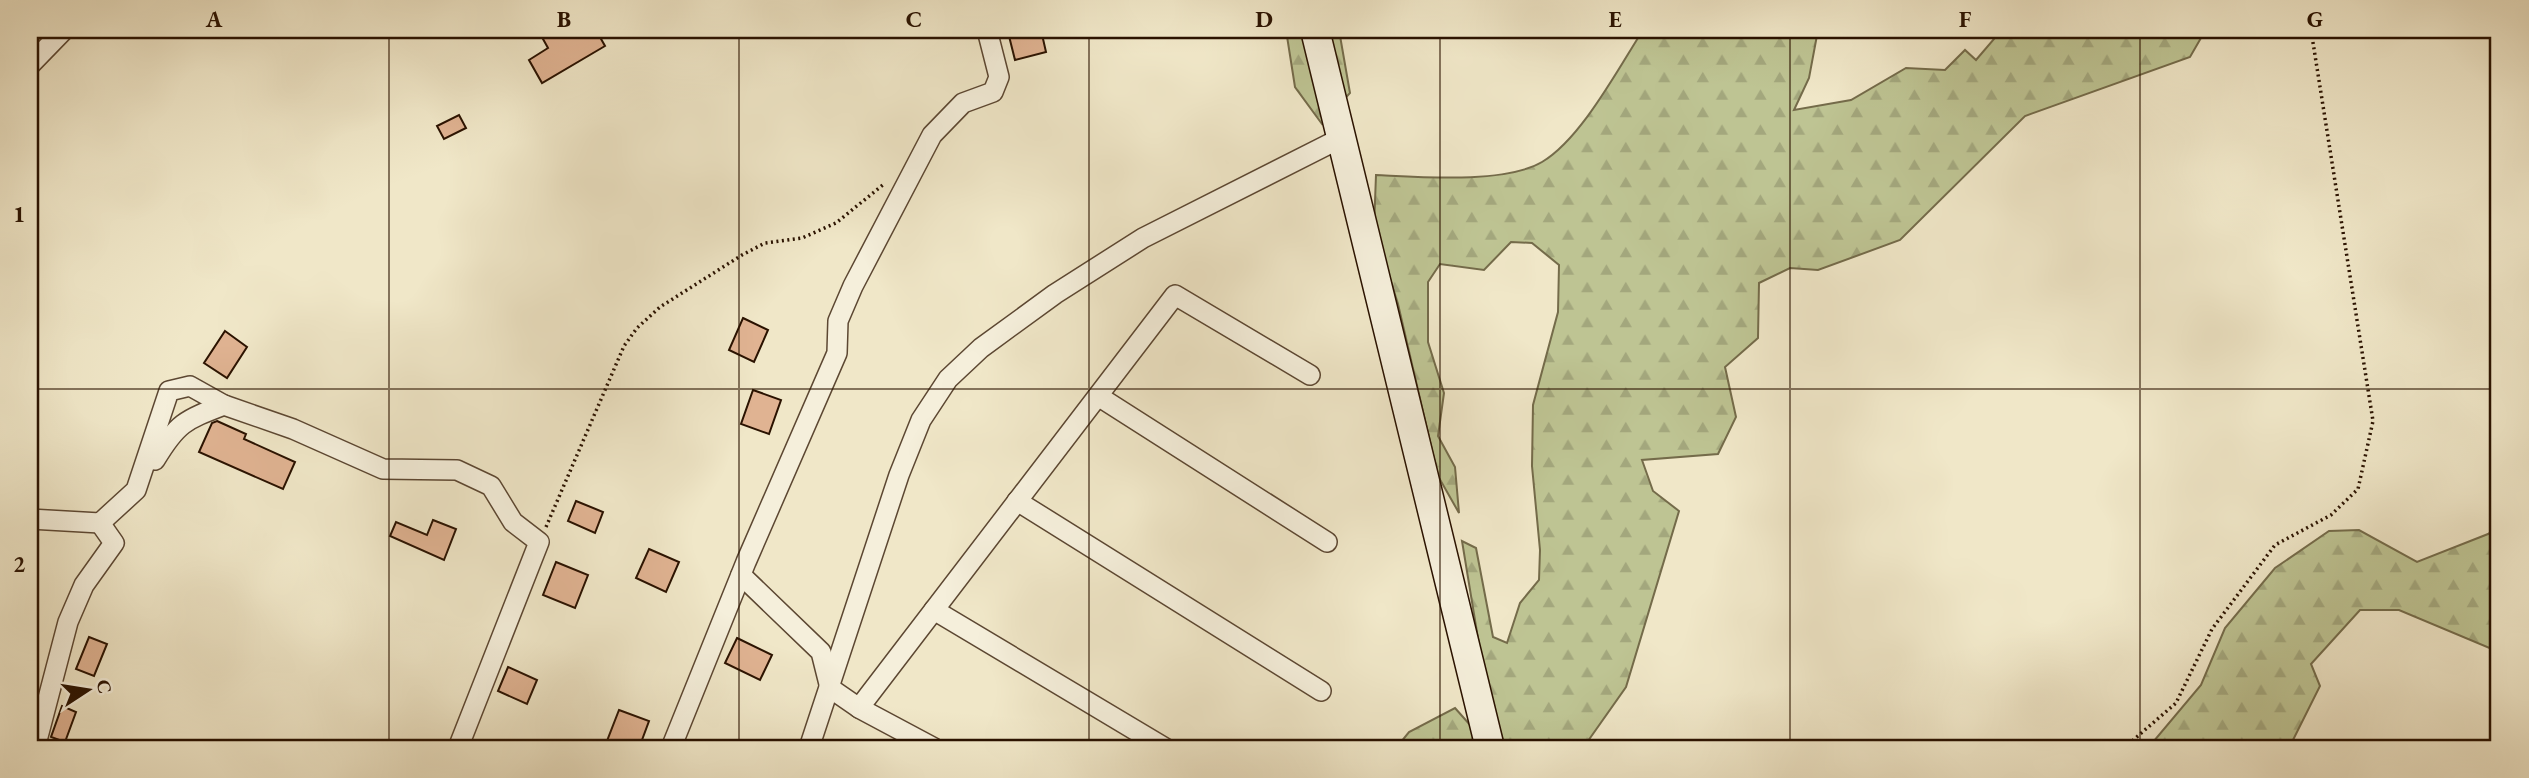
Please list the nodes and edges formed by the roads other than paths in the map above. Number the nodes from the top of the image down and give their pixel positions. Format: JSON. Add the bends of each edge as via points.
{"nodes":[{"id":1,"x":64,"y":30,"type":"edge"},
{"id":2,"x":987,"y":30,"type":"edge"},
{"id":3,"x":1315,"y":30,"type":"edge"},
{"id":4,"x":30,"y":65,"type":"edge"},
{"id":5,"x":1341,"y":138,"type":"junction"},
{"id":6,"x":1310,"y":375,"type":"dead end"},
{"id":7,"x":1098,"y":396,"type":"junction"},
{"id":8,"x":224,"y":405,"type":"junction"},
{"id":9,"x":136,"y":491,"type":"junction"},
{"id":10,"x":1017,"y":501,"type":"junction"},
{"id":11,"x":30,"y":519,"type":"edge"},
{"id":12,"x":100,"y":523,"type":"junction"},
{"id":13,"x":1326,"y":542,"type":"dead end"},
{"id":14,"x":741,"y":575,"type":"junction"},
{"id":15,"x":934,"y":610,"type":"junction"},
{"id":16,"x":830,"y":688,"type":"junction"},
{"id":17,"x":1321,"y":691,"type":"dead end"},
{"id":18,"x":859,"y":708,"type":"junction"},
{"id":19,"x":34,"y":748,"type":"edge"},
{"id":20,"x":458,"y":748,"type":"edge"},
{"id":21,"x":671,"y":748,"type":"edge"},
{"id":22,"x":809,"y":748,"type":"edge"},
{"id":23,"x":934,"y":748,"type":"edge"},
{"id":24,"x":1165,"y":748,"type":"edge"},
{"id":25,"x":1490,"y":748,"type":"edge"}],
"edges":[{"from":1,"to":4,"type":"street"},
{"from":2,"to":14,"type":"street","via":[[999,78],[993,92],[963,103],[932,135],[878,238],[838,321],[837,353]]},
{"from":3,"to":5,"type":"street"},
{"from":5,"to":16,"type":"street","via":[[1143,238],[1055,294],[981,348],[948,379],[921,420],[899,475]]},
{"from":5,"to":25,"type":"street"},
{"from":6,"to":7,"type":"street","via":[[1175,295]]},
{"from":7,"to":10,"type":"street"},
{"from":7,"to":13,"type":"street"},
{"from":8,"to":9,"type":"street","via":[[187,419],[169,436]]},
{"from":8,"to":9,"type":"street","via":[[190,386],[169,391]]},
{"from":8,"to":20,"type":"street","via":[[293,429],[383,469],[457,470],[491,486],[513,522],[539,542]]},
{"from":9,"to":12,"type":"street"},
{"from":10,"to":15,"type":"street"},
{"from":10,"to":17,"type":"street"},
{"from":11,"to":12,"type":"street"},
{"from":12,"to":19,"type":"street","via":[[114,543],[84,585],[68,622]]},
{"from":14,"to":16,"type":"street","via":[[821,652]]},
{"from":14,"to":21,"type":"street"},
{"from":15,"to":18,"type":"street"},
{"from":15,"to":24,"type":"street"},
{"from":16,"to":18,"type":"street"},
{"from":16,"to":22,"type":"street"},
{"from":18,"to":23,"type":"street"}]}
